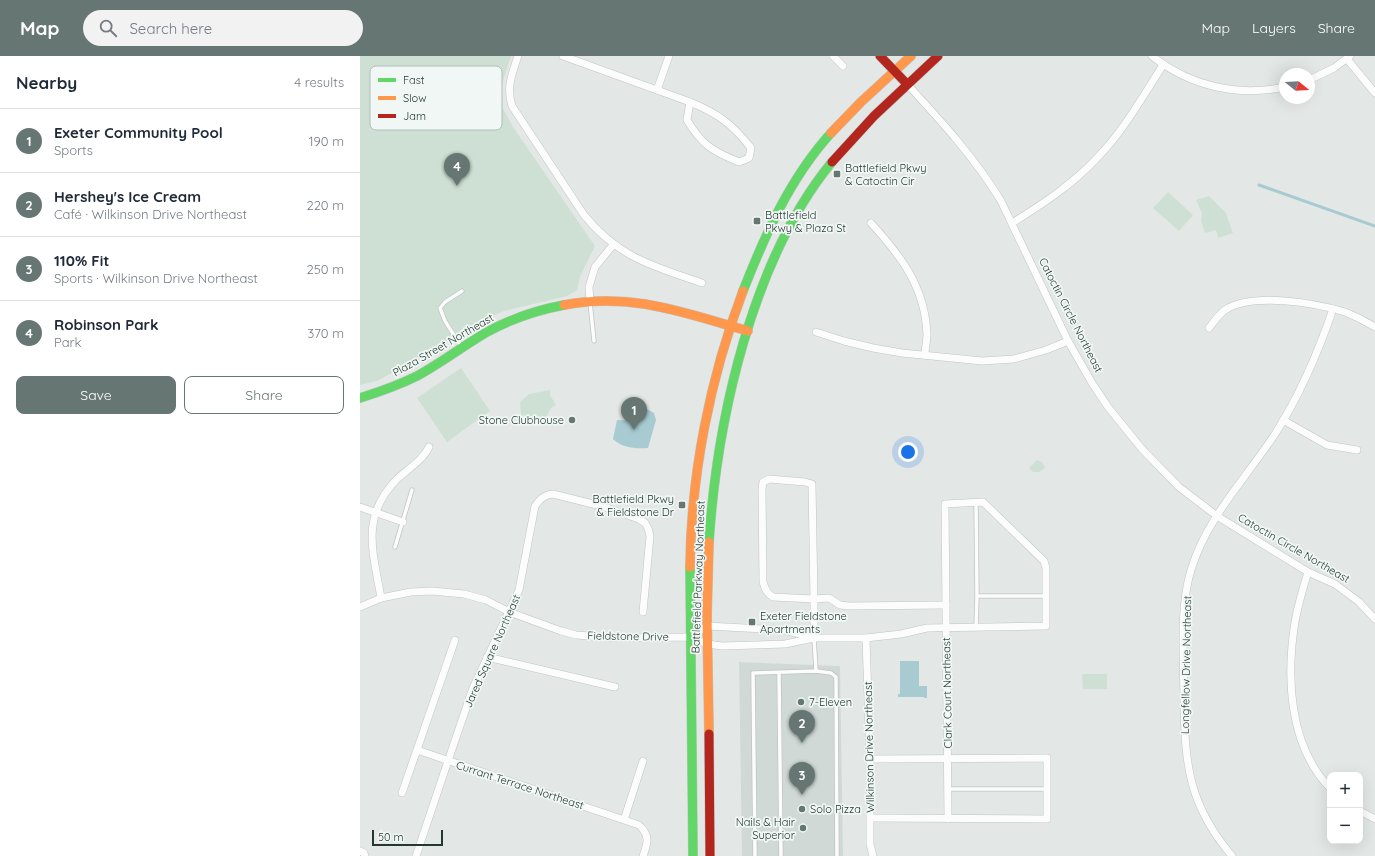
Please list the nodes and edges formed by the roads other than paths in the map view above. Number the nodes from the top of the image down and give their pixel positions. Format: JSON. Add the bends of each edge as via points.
{"nodes":[{"id":1,"x":518,"y":56,"type":"edge"},
{"id":2,"x":563,"y":56,"type":"edge"},
{"id":3,"x":669,"y":56,"type":"edge"},
{"id":4,"x":833,"y":56,"type":"edge"},
{"id":5,"x":880,"y":56,"type":"edge"},
{"id":6,"x":911,"y":56,"type":"edge"},
{"id":7,"x":938,"y":56,"type":"edge"},
{"id":8,"x":1152,"y":56,"type":"edge"},
{"id":9,"x":1349,"y":57,"type":"edge"},
{"id":10,"x":1163,"y":65,"type":"junction"},
{"id":11,"x":843,"y":66,"type":"dead end"},
{"id":12,"x":894,"y":72,"type":"junction"},
{"id":13,"x":1315,"y":77,"type":"edge"},
{"id":14,"x":907,"y":84,"type":"junction"},
{"id":15,"x":1279,"y":88,"type":"edge"},
{"id":16,"x":657,"y":90,"type":"junction"},
{"id":17,"x":1375,"y":93,"type":"edge"},
{"id":18,"x":690,"y":102,"type":"junction"},
{"id":19,"x":1012,"y":223,"type":"junction"},
{"id":20,"x":871,"y":224,"type":"dead end"},
{"id":21,"x":613,"y":245,"type":"junction"},
{"id":22,"x":702,"y":283,"type":"dead end"},
{"id":23,"x":462,"y":290,"type":"dead end"},
{"id":24,"x":590,"y":301,"type":"junction"},
{"id":25,"x":1333,"y":309,"type":"junction"},
{"id":26,"x":730,"y":326,"type":"junction"},
{"id":27,"x":1375,"y":327,"type":"edge"},
{"id":28,"x":1209,"y":328,"type":"dead end"},
{"id":29,"x":748,"y":331,"type":"junction"},
{"id":30,"x":816,"y":332,"type":"dead end"},
{"id":31,"x":594,"y":341,"type":"dead end"},
{"id":32,"x":1068,"y":341,"type":"junction"},
{"id":33,"x":461,"y":347,"type":"junction"},
{"id":34,"x":925,"y":355,"type":"junction"},
{"id":35,"x":360,"y":398,"type":"edge"},
{"id":36,"x":1283,"y":420,"type":"junction"},
{"id":37,"x":429,"y":447,"type":"dead end"},
{"id":38,"x":1357,"y":450,"type":"dead end"},
{"id":39,"x":412,"y":490,"type":"dead end"},
{"id":40,"x":976,"y":502,"type":"junction"},
{"id":41,"x":360,"y":507,"type":"edge"},
{"id":42,"x":374,"y":511,"type":"junction"},
{"id":43,"x":1217,"y":516,"type":"junction"},
{"id":44,"x":404,"y":522,"type":"junction"},
{"id":45,"x":395,"y":547,"type":"dead end"},
{"id":46,"x":1308,"y":572,"type":"junction"},
{"id":47,"x":977,"y":596,"type":"junction"},
{"id":48,"x":1047,"y":596,"type":"junction"},
{"id":49,"x":381,"y":598,"type":"junction"},
{"id":50,"x":814,"y":600,"type":"junction"},
{"id":51,"x":946,"y":605,"type":"junction"},
{"id":52,"x":360,"y":607,"type":"edge"},
{"id":53,"x":509,"y":612,"type":"junction"},
{"id":54,"x":643,"y":612,"type":"dead end"},
{"id":55,"x":1375,"y":618,"type":"edge"},
{"id":56,"x":707,"y":626,"type":"junction"},
{"id":57,"x":945,"y":627,"type":"junction"},
{"id":58,"x":976,"y":627,"type":"junction"},
{"id":59,"x":690,"y":637,"type":"junction"},
{"id":60,"x":814,"y":638,"type":"junction"},
{"id":61,"x":866,"y":638,"type":"junction"},
{"id":62,"x":455,"y":640,"type":"dead end"},
{"id":63,"x":707,"y":644,"type":"junction"},
{"id":64,"x":487,"y":657,"type":"junction"},
{"id":65,"x":816,"y":672,"type":"junction"},
{"id":66,"x":779,"y":673,"type":"junction"},
{"id":67,"x":615,"y":687,"type":"dead end"},
{"id":68,"x":417,"y":750,"type":"junction"},
{"id":69,"x":948,"y":759,"type":"junction"},
{"id":70,"x":870,"y":760,"type":"junction"},
{"id":71,"x":448,"y":761,"type":"junction"},
{"id":72,"x":643,"y":761,"type":"dead end"},
{"id":73,"x":1327,"y":784,"type":"edge"},
{"id":74,"x":948,"y":789,"type":"junction"},
{"id":75,"x":1047,"y":789,"type":"junction"},
{"id":76,"x":402,"y":793,"type":"dead end"},
{"id":77,"x":1363,"y":812,"type":"edge"},
{"id":78,"x":871,"y":818,"type":"junction"},
{"id":79,"x":1375,"y":818,"type":"edge"},
{"id":80,"x":948,"y":819,"type":"junction"},
{"id":81,"x":624,"y":820,"type":"junction"},
{"id":82,"x":360,"y":851,"type":"edge"},
{"id":83,"x":365,"y":856,"type":"edge"},
{"id":84,"x":416,"y":856,"type":"edge"},
{"id":85,"x":643,"y":856,"type":"edge"},
{"id":86,"x":693,"y":856,"type":"edge"},
{"id":87,"x":710,"y":856,"type":"edge"},
{"id":88,"x":755,"y":856,"type":"edge"},
{"id":89,"x":781,"y":856,"type":"edge"},
{"id":90,"x":837,"y":856,"type":"edge"},
{"id":91,"x":872,"y":856,"type":"edge"},
{"id":92,"x":1232,"y":856,"type":"edge"}],
"edges":[{"from":1,"to":21,"type":"street","via":[[509,83],[510,99],[516,113],[584,216]]},
{"from":2,"to":16,"type":"street"},
{"from":3,"to":16,"type":"street"},
{"from":4,"to":11,"type":"street"},
{"from":5,"to":12,"type":"main road","name":"Catoctin Circle Northeast"},
{"from":6,"to":12,"type":"main road","name":"Battlefield Parkway Northeast"},
{"from":7,"to":14,"type":"main road","name":"Battlefield Parkway Northeast"},
{"from":8,"to":10,"type":"street"},
{"from":9,"to":13,"type":"street"},
{"from":9,"to":17,"type":"street"},
{"from":10,"to":15,"type":"street","via":[[1194,81],[1224,89],[1259,91]]},
{"from":10,"to":19,"type":"street","via":[[1100,156],[1070,184]]},
{"from":12,"to":14,"type":"main road","name":"Catoctin Circle Northeast"},
{"from":12,"to":26,"type":"main road","name":"Battlefield Parkway Northeast","via":[[830,134],[790,189],[769,226]]},
{"from":14,"to":19,"type":"street","name":"Catoctin Circle Northeast","via":[[979,167]]},
{"from":14,"to":29,"type":"main road","name":"Battlefield Parkway Northeast","via":[[854,136],[802,203],[771,266]]},
{"from":16,"to":18,"type":"street"},
{"from":18,"to":18,"type":"street","via":[[714,113],[738,132],[752,148],[749,158],[739,162],[716,153],[700,140],[687,120]]},
{"from":19,"to":32,"type":"street","name":"Catoctin Circle Northeast"},
{"from":20,"to":34,"type":"street","via":[[901,258],[918,291],[927,334]]},
{"from":21,"to":22,"type":"street","via":[[633,257]]},
{"from":21,"to":24,"type":"street","via":[[595,267],[589,287]]},
{"from":23,"to":33,"type":"lane","via":[[440,308]]},
{"from":24,"to":26,"type":"main road","name":"Plaza Street Northeast","via":[[660,306]]},
{"from":24,"to":31,"type":"lane"},
{"from":24,"to":33,"type":"main road","name":"Plaza Street Northeast","via":[[524,315]]},
{"from":25,"to":27,"type":"street","via":[[1360,318]]},
{"from":25,"to":28,"type":"street","via":[[1302,302],[1271,300],[1241,303],[1224,310]]},
{"from":25,"to":36,"type":"street","name":"Longfellow Drive Northeast","via":[[1311,367]]},
{"from":26,"to":29,"type":"main road","name":"Plaza Street Northeast"},
{"from":26,"to":59,"type":"main road","name":"Battlefield Parkway Northeast","via":[[711,396],[694,492],[689,581]]},
{"from":29,"to":56,"type":"main road","name":"Battlefield Parkway Northeast","via":[[726,412],[717,461],[710,520]]},
{"from":30,"to":34,"type":"street","via":[[844,342]]},
{"from":32,"to":34,"type":"street","via":[[1014,359],[982,361]]},
{"from":32,"to":43,"type":"street","name":"Catoctin Circle Northeast","via":[[1092,383],[1123,427],[1179,487]]},
{"from":33,"to":35,"type":"main road","name":"Plaza Street Northeast","via":[[419,374],[387,390]]},
{"from":36,"to":38,"type":"street","via":[[1327,445]]},
{"from":36,"to":43,"type":"street","name":"Longfellow Drive Northeast"},
{"from":37,"to":42,"type":"street","via":[[426,454],[392,484]]},
{"from":39,"to":44,"type":"lane"},
{"from":40,"to":47,"type":"lane"},
{"from":40,"to":48,"type":"street","via":[[983,502],[1044,561]]},
{"from":40,"to":51,"type":"street","name":"Clark Court Northeast","via":[[945,504]]},
{"from":41,"to":42,"type":"street"},
{"from":42,"to":44,"type":"street"},
{"from":42,"to":49,"type":"street","via":[[370,529],[371,544]]},
{"from":43,"to":46,"type":"street","name":"Catoctin Circle Northeast"},
{"from":43,"to":92,"type":"street","name":"Longfellow Drive Northeast","via":[[1191,568],[1185,598],[1184,735],[1194,792],[1210,827]]},
{"from":44,"to":45,"type":"lane"},
{"from":46,"to":55,"type":"street","name":"Catoctin Circle Northeast","via":[[1335,584]]},
{"from":46,"to":73,"type":"street","via":[[1299,602],[1292,643],[1292,686],[1298,730],[1305,748]]},
{"from":47,"to":48,"type":"lane"},
{"from":47,"to":58,"type":"lane"},
{"from":48,"to":58,"type":"street","via":[[1046,626]]},
{"from":49,"to":52,"type":"street","name":"Fieldstone Drive"},
{"from":49,"to":53,"type":"street","name":"Fieldstone Drive","via":[[411,592],[456,593],[486,600]]},
{"from":50,"to":50,"type":"street","via":[[812,484],[769,479],[764,482],[762,489],[765,590],[774,597]]},
{"from":50,"to":51,"type":"street","via":[[829,598],[840,605],[849,606]]},
{"from":50,"to":60,"type":"street"},
{"from":51,"to":57,"type":"street","name":"Clark Court Northeast"},
{"from":53,"to":54,"type":"street","name":"Jared Square Northeast","via":[[519,590],[535,506],[546,495],[552,494],[602,506],[645,523],[650,536]]},
{"from":53,"to":59,"type":"street","name":"Fieldstone Drive","via":[[576,635],[617,638]]},
{"from":53,"to":64,"type":"street","name":"Jared Square Northeast"},
{"from":56,"to":59,"type":"street"},
{"from":56,"to":60,"type":"street","via":[[784,630]]},
{"from":56,"to":63,"type":"main road","name":"Battlefield Parkway Northeast"},
{"from":57,"to":58,"type":"street"},
{"from":57,"to":61,"type":"street"},
{"from":57,"to":69,"type":"street","name":"Clark Court Northeast"},
{"from":59,"to":63,"type":"street"},
{"from":59,"to":86,"type":"main road","name":"Battlefield Parkway Northeast"},
{"from":60,"to":61,"type":"street"},
{"from":60,"to":63,"type":"street","via":[[785,644]]},
{"from":60,"to":65,"type":"lane"},
{"from":61,"to":70,"type":"street","name":"Wilkinson Drive Northeast"},
{"from":62,"to":68,"type":"street"},
{"from":63,"to":87,"type":"main road","name":"Battlefield Parkway Northeast"},
{"from":64,"to":67,"type":"street"},
{"from":64,"to":71,"type":"street","name":"Jared Square Northeast"},
{"from":65,"to":66,"type":"lane"},
{"from":65,"to":90,"type":"lane","via":[[831,673],[836,677]]},
{"from":66,"to":88,"type":"lane","via":[[753,673]]},
{"from":66,"to":89,"type":"lane"},
{"from":68,"to":71,"type":"street","name":"Currant Terrace Northeast"},
{"from":68,"to":76,"type":"street"},
{"from":69,"to":70,"type":"street","name":"Clark Court Northeast"},
{"from":69,"to":74,"type":"street","name":"Clark Court Northeast"},
{"from":69,"to":75,"type":"street","name":"Clark Court Northeast","via":[[1047,758]]},
{"from":70,"to":78,"type":"street","name":"Wilkinson Drive Northeast"},
{"from":71,"to":81,"type":"street","name":"Currant Terrace Northeast"},
{"from":71,"to":84,"type":"street","name":"Jared Square Northeast"},
{"from":72,"to":81,"type":"street"},
{"from":74,"to":75,"type":"lane"},
{"from":74,"to":80,"type":"street","name":"Clark Court Northeast"},
{"from":75,"to":80,"type":"street","name":"Clark Court Northeast","via":[[1047,819]]},
{"from":77,"to":79,"type":"street"},
{"from":78,"to":80,"type":"street","name":"Clark Court Northeast"},
{"from":78,"to":91,"type":"street","name":"Wilkinson Drive Northeast"},
{"from":81,"to":85,"type":"street","name":"Currant Terrace Northeast","via":[[645,830],[647,846]]},
{"from":82,"to":83,"type":"street"}]}
